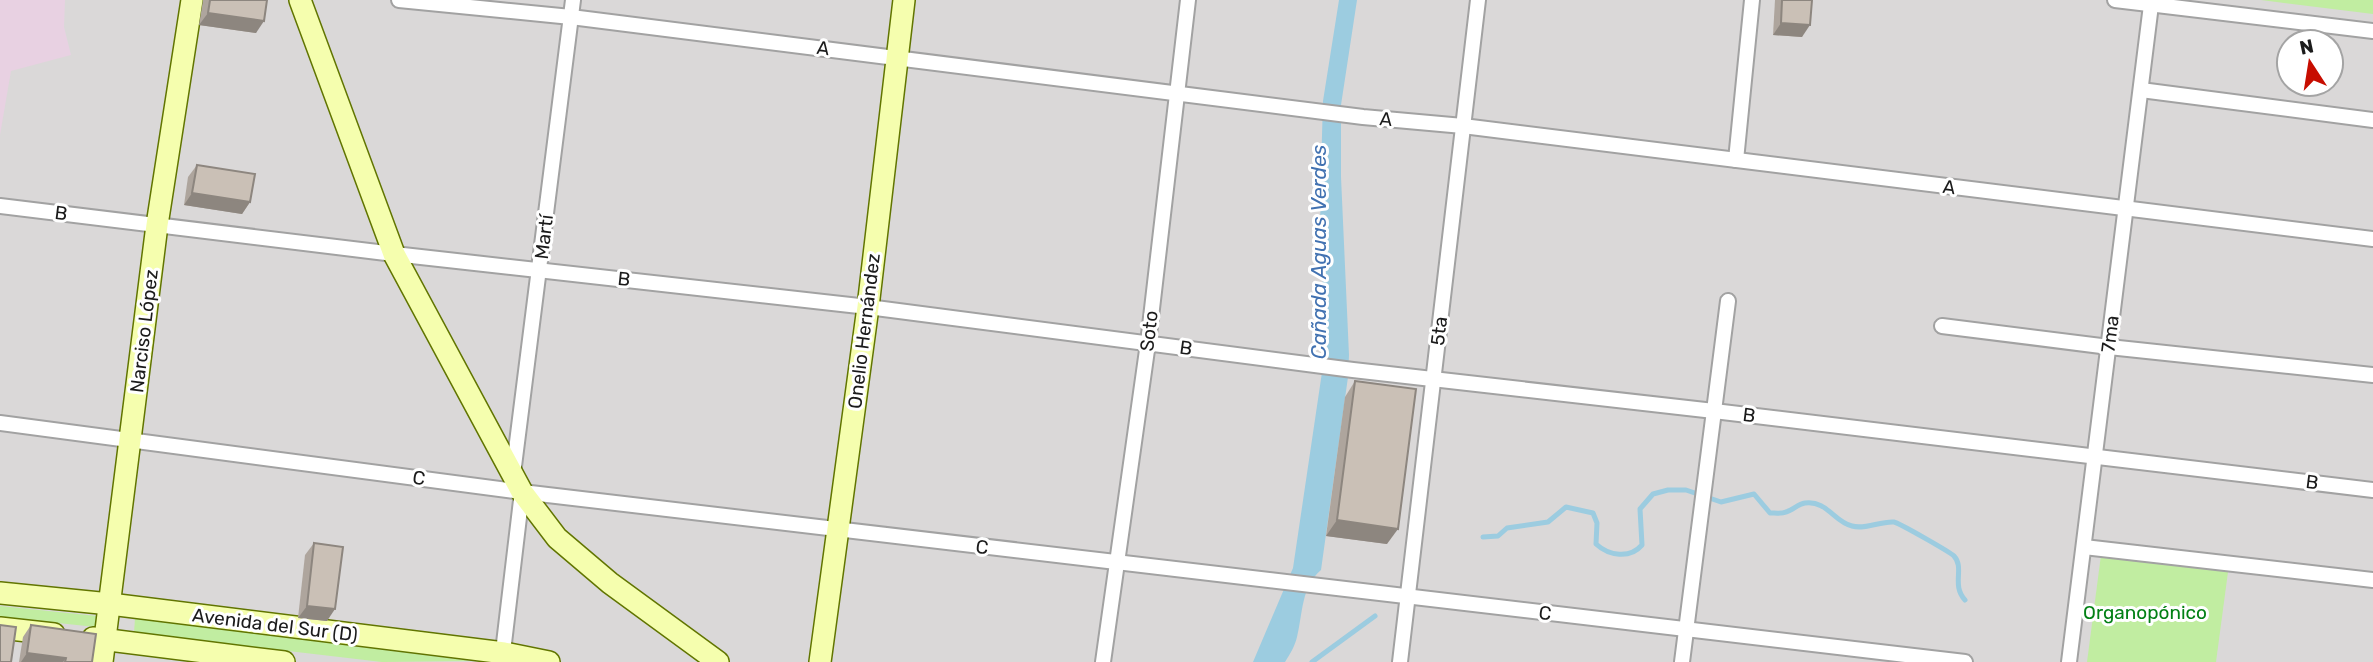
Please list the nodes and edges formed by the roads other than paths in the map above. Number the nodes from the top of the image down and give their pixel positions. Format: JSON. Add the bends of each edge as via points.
{"nodes":[{"id":1,"x":192,"y":0,"type":"edge"},
{"id":2,"x":300,"y":0,"type":"edge"},
{"id":3,"x":398,"y":0,"type":"edge"},
{"id":4,"x":573,"y":0,"type":"edge"},
{"id":5,"x":904,"y":0,"type":"edge"},
{"id":6,"x":1188,"y":0,"type":"edge"},
{"id":7,"x":1478,"y":0,"type":"edge"},
{"id":8,"x":1752,"y":0,"type":"edge"},
{"id":9,"x":2115,"y":0,"type":"edge"},
{"id":10,"x":2151,"y":5,"type":"junction"},
{"id":11,"x":571,"y":17,"type":"junction"},
{"id":12,"x":2373,"y":31,"type":"edge"},
{"id":13,"x":898,"y":57,"type":"junction"},
{"id":14,"x":2141,"y":90,"type":"junction"},
{"id":15,"x":1178,"y":92,"type":"junction"},
{"id":16,"x":2373,"y":120,"type":"edge"},
{"id":17,"x":1463,"y":126,"type":"junction"},
{"id":18,"x":1736,"y":160,"type":"junction"},
{"id":19,"x":0,"y":206,"type":"edge"},
{"id":20,"x":2126,"y":210,"type":"junction"},
{"id":21,"x":157,"y":225,"type":"junction"},
{"id":22,"x":2373,"y":239,"type":"edge"},
{"id":23,"x":394,"y":254,"type":"junction"},
{"id":24,"x":540,"y":270,"type":"junction"},
{"id":25,"x":1728,"y":301,"type":"dead end"},
{"id":26,"x":868,"y":307,"type":"junction"},
{"id":27,"x":1942,"y":326,"type":"dead end"},
{"id":28,"x":1148,"y":343,"type":"junction"},
{"id":29,"x":2109,"y":347,"type":"junction"},
{"id":30,"x":2373,"y":375,"type":"edge"},
{"id":31,"x":1433,"y":378,"type":"junction"},
{"id":32,"x":1714,"y":411,"type":"junction"},
{"id":33,"x":0,"y":423,"type":"edge"},
{"id":34,"x":131,"y":439,"type":"junction"},
{"id":35,"x":2095,"y":456,"type":"junction"},
{"id":36,"x":518,"y":483,"type":"junction"},
{"id":37,"x":2373,"y":490,"type":"edge"},
{"id":38,"x":838,"y":528,"type":"junction"},
{"id":39,"x":2084,"y":547,"type":"junction"},
{"id":40,"x":1117,"y":562,"type":"junction"},
{"id":41,"x":2373,"y":580,"type":"edge"},
{"id":42,"x":0,"y":593,"type":"edge"},
{"id":43,"x":1408,"y":596,"type":"junction"},
{"id":44,"x":110,"y":604,"type":"junction"},
{"id":45,"x":0,"y":628,"type":"edge"},
{"id":46,"x":1686,"y":629,"type":"junction"},
{"id":47,"x":105,"y":640,"type":"junction"},
{"id":48,"x":503,"y":657,"type":"edge"},
{"id":49,"x":103,"y":662,"type":"edge"},
{"id":50,"x":284,"y":662,"type":"edge"},
{"id":51,"x":549,"y":662,"type":"edge"},
{"id":52,"x":718,"y":662,"type":"edge"},
{"id":53,"x":820,"y":662,"type":"edge"},
{"id":54,"x":1103,"y":662,"type":"edge"},
{"id":55,"x":1400,"y":662,"type":"edge"},
{"id":56,"x":1682,"y":662,"type":"edge"},
{"id":57,"x":1965,"y":662,"type":"edge"},
{"id":58,"x":2069,"y":662,"type":"edge"}],
"edges":[{"from":1,"to":21,"type":"street","name":"Narciso López"},
{"from":2,"to":23,"type":"street"},
{"from":3,"to":11,"type":"street","name":"A"},
{"from":4,"to":11,"type":"street","name":"Martí"},
{"from":5,"to":13,"type":"street","name":"Onelio Hernández"},
{"from":6,"to":15,"type":"street","name":"Soto"},
{"from":7,"to":17,"type":"street","name":"5ta"},
{"from":8,"to":18,"type":"street"},
{"from":9,"to":10,"type":"street"},
{"from":10,"to":12,"type":"street"},
{"from":10,"to":14,"type":"street","name":"7ma"},
{"from":11,"to":13,"type":"street","name":"A"},
{"from":11,"to":24,"type":"street","name":"Martí"},
{"from":13,"to":15,"type":"street","name":"A"},
{"from":13,"to":26,"type":"street","name":"Onelio Hernández"},
{"from":14,"to":16,"type":"street"},
{"from":14,"to":20,"type":"street","name":"7ma"},
{"from":15,"to":17,"type":"street","name":"A"},
{"from":15,"to":28,"type":"street","name":"Soto"},
{"from":17,"to":18,"type":"street","name":"A"},
{"from":17,"to":31,"type":"street","name":"5ta"},
{"from":18,"to":20,"type":"street","name":"A"},
{"from":19,"to":21,"type":"street","name":"B"},
{"from":20,"to":22,"type":"street","name":"A"},
{"from":20,"to":29,"type":"street","name":"7ma"},
{"from":21,"to":23,"type":"street","name":"B"},
{"from":21,"to":34,"type":"street","name":"Narciso López"},
{"from":23,"to":24,"type":"street","name":"B"},
{"from":23,"to":36,"type":"street"},
{"from":24,"to":26,"type":"street","name":"B"},
{"from":24,"to":36,"type":"street","name":"Martí"},
{"from":25,"to":32,"type":"street"},
{"from":26,"to":28,"type":"street","name":"B"},
{"from":26,"to":38,"type":"street","name":"Onelio Hernández"},
{"from":27,"to":29,"type":"street"},
{"from":28,"to":31,"type":"street","name":"B"},
{"from":28,"to":40,"type":"street","name":"Soto"},
{"from":29,"to":30,"type":"street"},
{"from":29,"to":35,"type":"street","name":"7ma"},
{"from":31,"to":32,"type":"street","name":"B"},
{"from":31,"to":43,"type":"street","name":"5ta"},
{"from":32,"to":35,"type":"street","name":"B"},
{"from":32,"to":46,"type":"street"},
{"from":33,"to":34,"type":"street","name":"C"},
{"from":34,"to":36,"type":"street","name":"C"},
{"from":34,"to":44,"type":"street","name":"Narciso López"},
{"from":35,"to":37,"type":"street","name":"B"},
{"from":35,"to":39,"type":"street","name":"7ma"},
{"from":36,"to":38,"type":"street","name":"C"},
{"from":36,"to":48,"type":"street","name":"Martí"},
{"from":36,"to":52,"type":"street","via":[[557,538]]},
{"from":38,"to":40,"type":"street","name":"C"},
{"from":38,"to":53,"type":"street","name":"Onelio Hernández"},
{"from":39,"to":41,"type":"street"},
{"from":39,"to":58,"type":"street","name":"7ma"},
{"from":40,"to":43,"type":"street","name":"C"},
{"from":40,"to":54,"type":"street","name":"Soto"},
{"from":42,"to":44,"type":"street","name":"Avenida del Sur (D)"},
{"from":43,"to":46,"type":"street","name":"C"},
{"from":43,"to":55,"type":"street","name":"5ta"},
{"from":44,"to":47,"type":"street","name":"Narciso López"},
{"from":44,"to":48,"type":"street","name":"Avenida del Sur (D)"},
{"from":45,"to":47,"type":"street","name":"Avenida del Sur (D)"},
{"from":46,"to":56,"type":"street"},
{"from":46,"to":57,"type":"street","name":"C"},
{"from":47,"to":49,"type":"street","name":"Narciso López"},
{"from":47,"to":50,"type":"street","name":"Avenida del Sur (D)"},
{"from":48,"to":51,"type":"street","name":"Avenida del Sur (D)"}]}
